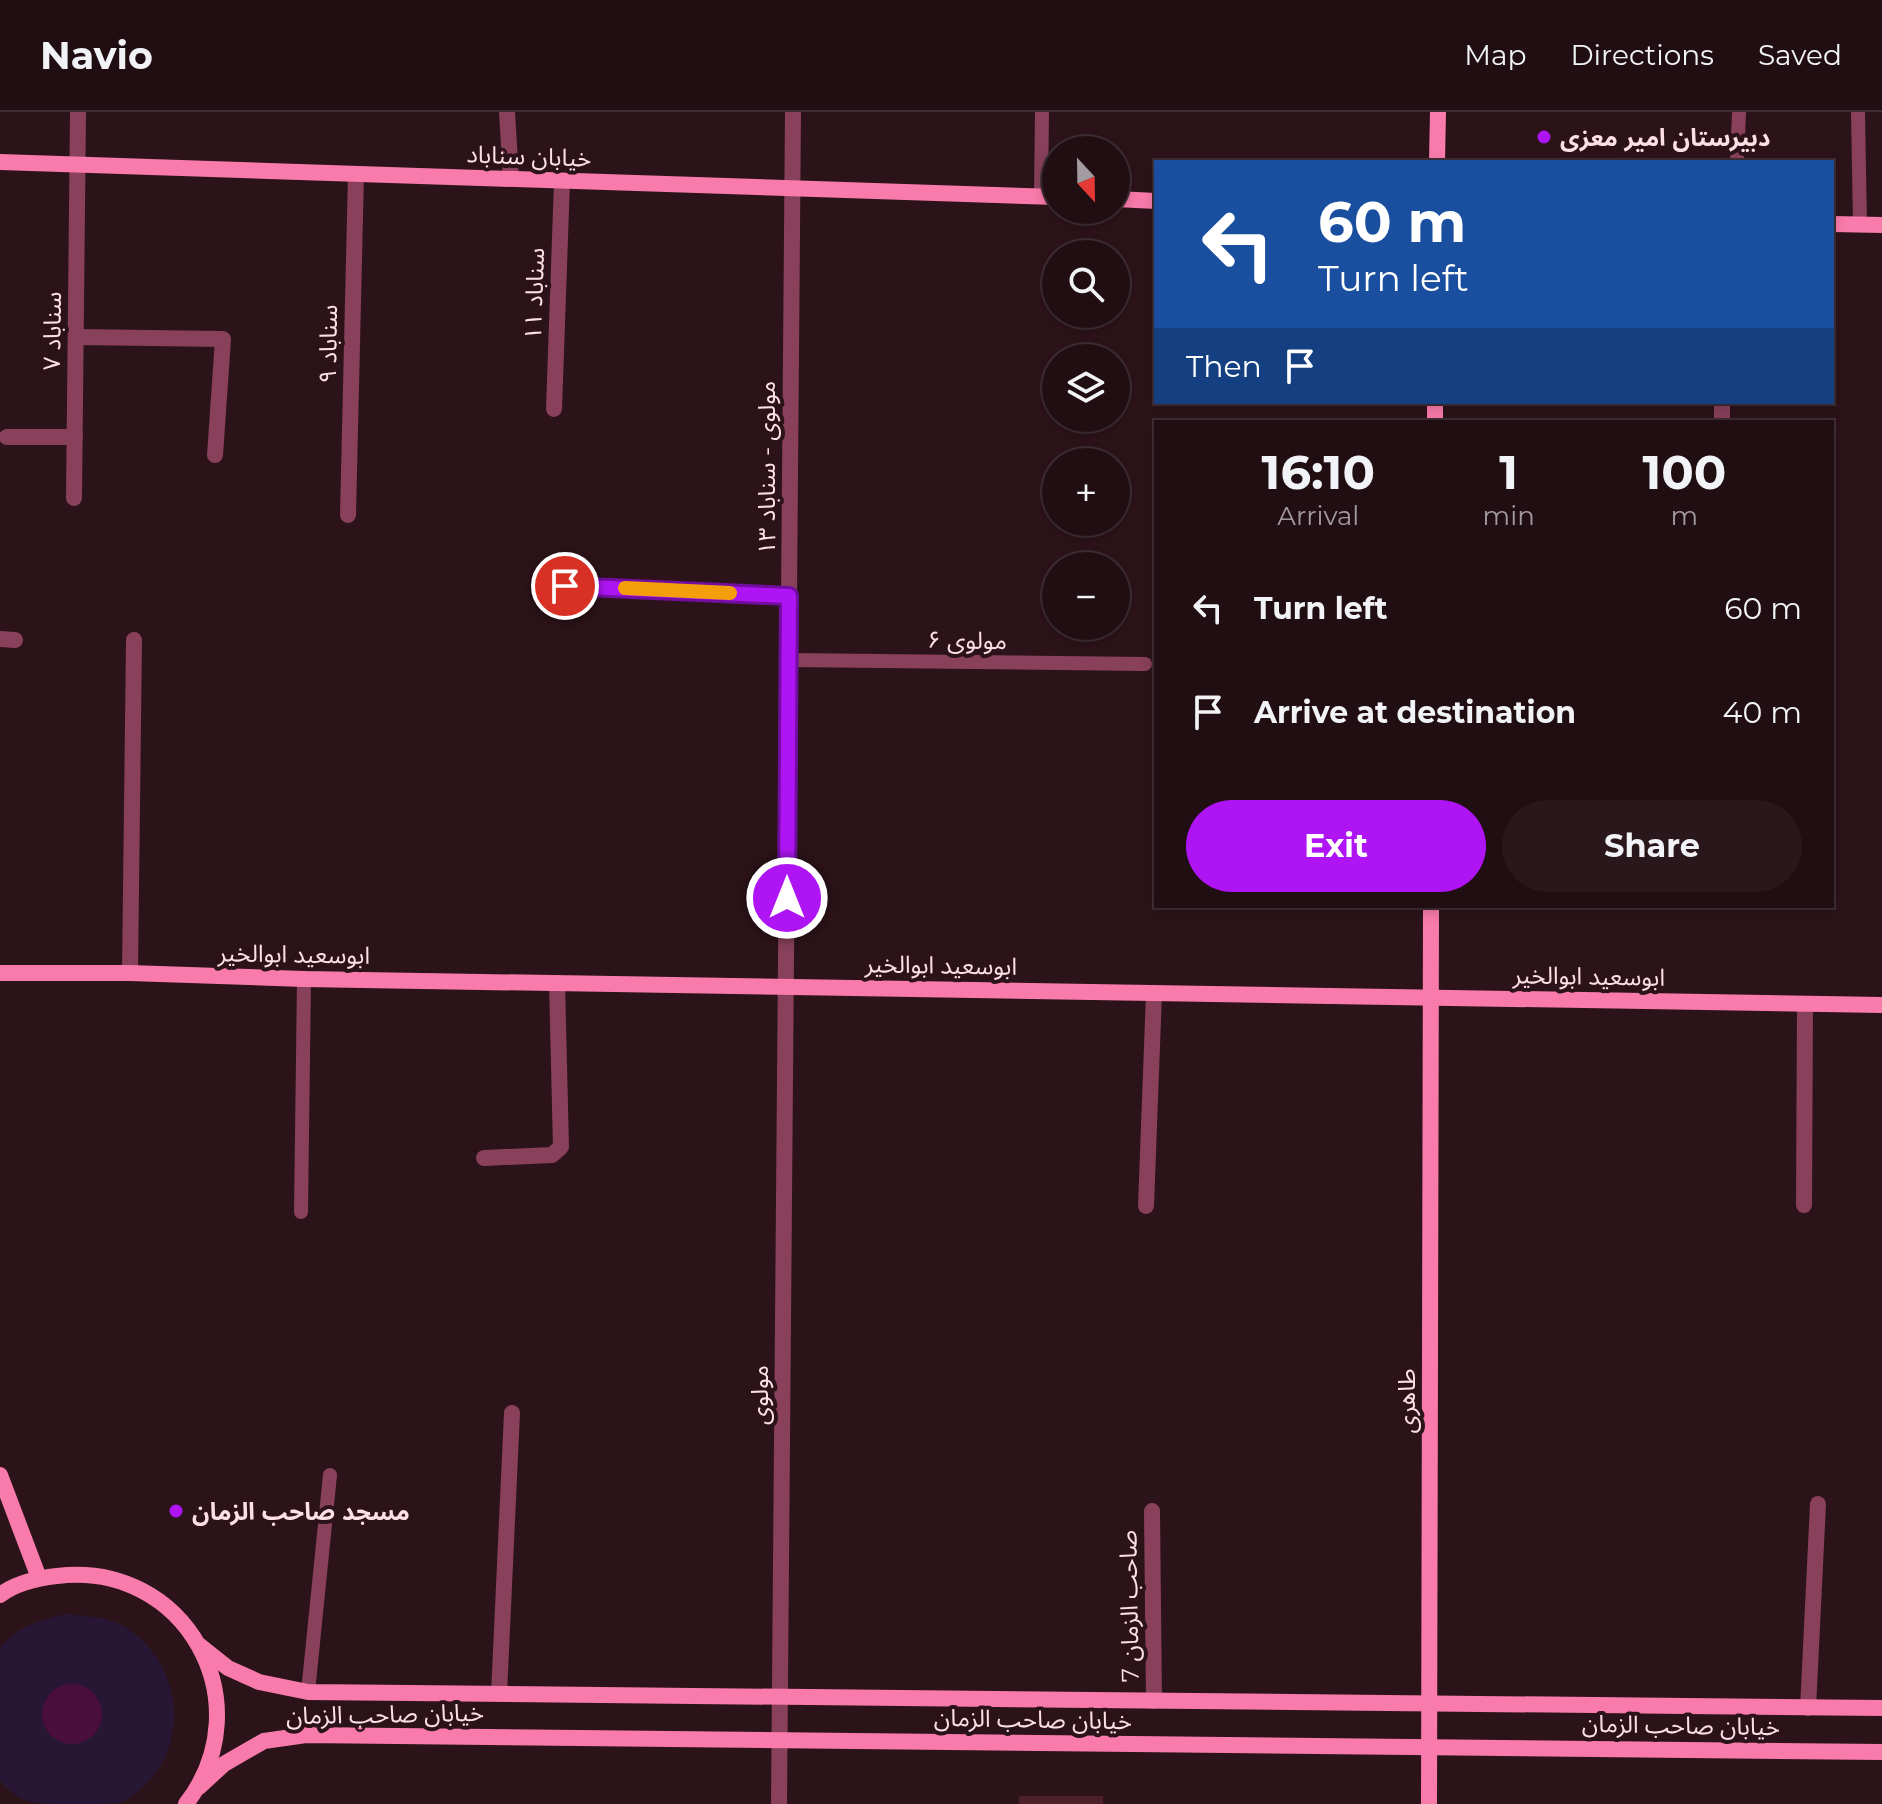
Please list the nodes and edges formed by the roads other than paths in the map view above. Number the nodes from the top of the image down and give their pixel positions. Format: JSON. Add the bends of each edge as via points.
{"nodes":[{"id":1,"x":78,"y":112,"type":"edge"},
{"id":2,"x":507,"y":112,"type":"edge"},
{"id":3,"x":793,"y":112,"type":"edge"},
{"id":4,"x":1042,"y":112,"type":"edge"},
{"id":5,"x":1438,"y":112,"type":"edge"},
{"id":6,"x":1739,"y":112,"type":"edge"},
{"id":7,"x":1858,"y":112,"type":"edge"},
{"id":8,"x":1044,"y":136,"type":"edge"},
{"id":9,"x":1437,"y":160,"type":"edge"},
{"id":10,"x":1737,"y":160,"type":"edge"},
{"id":11,"x":0,"y":162,"type":"edge"},
{"id":12,"x":78,"y":164,"type":"junction"},
{"id":13,"x":356,"y":174,"type":"junction"},
{"id":14,"x":511,"y":179,"type":"junction"},
{"id":15,"x":562,"y":181,"type":"junction"},
{"id":16,"x":792,"y":189,"type":"junction"},
{"id":17,"x":1042,"y":197,"type":"edge"},
{"id":18,"x":1130,"y":200,"type":"edge"},
{"id":19,"x":1154,"y":201,"type":"edge"},
{"id":20,"x":1834,"y":224,"type":"edge"},
{"id":21,"x":1860,"y":225,"type":"junction"},
{"id":22,"x":1882,"y":225,"type":"edge"},
{"id":23,"x":76,"y":337,"type":"junction"},
{"id":24,"x":554,"y":409,"type":"dead end"},
{"id":25,"x":7,"y":437,"type":"dead end"},
{"id":26,"x":75,"y":437,"type":"junction"},
{"id":27,"x":215,"y":455,"type":"dead end"},
{"id":28,"x":74,"y":498,"type":"dead end"},
{"id":29,"x":348,"y":515,"type":"dead end"},
{"id":30,"x":565,"y":586,"type":"dead end"},
{"id":31,"x":789,"y":596,"type":"junction"},
{"id":32,"x":134,"y":640,"type":"dead end"},
{"id":33,"x":789,"y":660,"type":"junction"},
{"id":34,"x":1145,"y":664,"type":"dead end"},
{"id":35,"x":1431,"y":908,"type":"edge"},
{"id":36,"x":0,"y":973,"type":"edge"},
{"id":37,"x":130,"y":973,"type":"junction"},
{"id":38,"x":304,"y":979,"type":"junction"},
{"id":39,"x":557,"y":983,"type":"junction"},
{"id":40,"x":786,"y":987,"type":"junction"},
{"id":41,"x":1154,"y":993,"type":"junction"},
{"id":42,"x":1431,"y":998,"type":"junction"},
{"id":43,"x":1805,"y":1004,"type":"junction"},
{"id":44,"x":1882,"y":1005,"type":"edge"},
{"id":45,"x":484,"y":1158,"type":"dead end"},
{"id":46,"x":1804,"y":1205,"type":"dead end"},
{"id":47,"x":1146,"y":1206,"type":"dead end"},
{"id":48,"x":301,"y":1212,"type":"dead end"},
{"id":49,"x":512,"y":1413,"type":"dead end"},
{"id":50,"x":0,"y":1475,"type":"edge"},
{"id":51,"x":330,"y":1475,"type":"dead end"},
{"id":52,"x":1818,"y":1504,"type":"dead end"},
{"id":53,"x":1152,"y":1511,"type":"dead end"},
{"id":54,"x":39,"y":1578,"type":"junction"},
{"id":55,"x":0,"y":1595,"type":"edge"},
{"id":56,"x":199,"y":1645,"type":"junction"},
{"id":57,"x":308,"y":1692,"type":"junction"},
{"id":58,"x":499,"y":1694,"type":"junction"},
{"id":59,"x":781,"y":1697,"type":"junction"},
{"id":60,"x":1154,"y":1701,"type":"junction"},
{"id":61,"x":1429,"y":1703,"type":"junction"},
{"id":62,"x":1808,"y":1708,"type":"junction"},
{"id":63,"x":1882,"y":1708,"type":"edge"},
{"id":64,"x":781,"y":1740,"type":"junction"},
{"id":65,"x":1429,"y":1747,"type":"junction"},
{"id":66,"x":1882,"y":1752,"type":"edge"},
{"id":67,"x":199,"y":1787,"type":"junction"},
{"id":68,"x":186,"y":1804,"type":"edge"},
{"id":69,"x":779,"y":1804,"type":"edge"},
{"id":70,"x":1429,"y":1804,"type":"edge"}],
"edges":[{"from":1,"to":12,"type":"street","name":"سناباد ۷"},
{"from":2,"to":14,"type":"street"},
{"from":3,"to":16,"type":"street","name":"مولوی - سناباد ۱۳"},
{"from":4,"to":8,"type":"lane"},
{"from":5,"to":9,"type":"main road"},
{"from":6,"to":10,"type":"lane"},
{"from":7,"to":21,"type":"lane"},
{"from":11,"to":12,"type":"main road","name":"خیابان سناباد"},
{"from":12,"to":13,"type":"main road","name":"خیابان سناباد"},
{"from":12,"to":23,"type":"street","name":"سناباد ۷"},
{"from":13,"to":14,"type":"main road","name":"خیابان سناباد"},
{"from":13,"to":29,"type":"street","name":"سناباد ۹"},
{"from":14,"to":15,"type":"main road","name":"خیابان سناباد"},
{"from":15,"to":16,"type":"main road","name":"خیابان سناباد"},
{"from":15,"to":24,"type":"street","name":"سناباد ۱۱"},
{"from":16,"to":17,"type":"main road","name":"خیابان سناباد"},
{"from":16,"to":31,"type":"street","name":"مولوی - سناباد ۱۳"},
{"from":18,"to":19,"type":"main road"},
{"from":20,"to":21,"type":"main road"},
{"from":21,"to":22,"type":"main road"},
{"from":23,"to":26,"type":"street","name":"سناباد ۷"},
{"from":23,"to":27,"type":"street","via":[[223,339]]},
{"from":25,"to":26,"type":"street"},
{"from":26,"to":28,"type":"street","name":"سناباد ۷"},
{"from":30,"to":31,"type":"lane"},
{"from":31,"to":33,"type":"street","name":"مولوی - سناباد ۱۳"},
{"from":32,"to":37,"type":"street"},
{"from":33,"to":34,"type":"lane","name":"مولوی ۶"},
{"from":33,"to":40,"type":"street","name":"مولوی - سناباد ۱۳"},
{"from":35,"to":42,"type":"main road","name":"طاهری"},
{"from":36,"to":37,"type":"main road","name":"ابوسعید ابوالخیر"},
{"from":37,"to":38,"type":"main road","name":"ابوسعید ابوالخیر"},
{"from":38,"to":39,"type":"main road","name":"ابوسعید ابوالخیر"},
{"from":38,"to":48,"type":"lane"},
{"from":39,"to":40,"type":"main road","name":"ابوسعید ابوالخیر"},
{"from":39,"to":45,"type":"street","via":[[561,1147],[552,1155]]},
{"from":40,"to":41,"type":"main road","name":"ابوسعید ابوالخیر"},
{"from":40,"to":59,"type":"street","name":"مولوی"},
{"from":41,"to":42,"type":"main road","name":"ابوسعید ابوالخیر"},
{"from":41,"to":47,"type":"street"},
{"from":42,"to":43,"type":"main road","name":"ابوسعید ابوالخیر"},
{"from":42,"to":61,"type":"main road","name":"طاهری"},
{"from":43,"to":44,"type":"main road","name":"ابوسعید ابوالخیر"},
{"from":43,"to":46,"type":"street"},
{"from":49,"to":58,"type":"street"},
{"from":50,"to":54,"type":"main road"},
{"from":51,"to":57,"type":"lane"},
{"from":52,"to":62,"type":"street"},
{"from":53,"to":60,"type":"street","name":"صاحب الزمان 7"},
{"from":54,"to":55,"type":"main road"},
{"from":54,"to":56,"type":"main road","via":[[76,1573],[113,1578],[147,1593],[177,1615]]},
{"from":56,"to":57,"type":"main road","name":"خیابان صاحب الزمان","via":[[228,1668],[259,1682]]},
{"from":56,"to":67,"type":"main road","via":[[214,1679],[218,1716],[213,1753]]},
{"from":57,"to":58,"type":"main road","name":"خیابان صاحب الزمان"},
{"from":58,"to":59,"type":"main road","name":"خیابان صاحب الزمان"},
{"from":59,"to":60,"type":"main road","name":"خیابان صاحب الزمان"},
{"from":59,"to":64,"type":"street","name":"مولوی"},
{"from":60,"to":61,"type":"main road","name":"خیابان صاحب الزمان"},
{"from":61,"to":62,"type":"main road","name":"خیابان صاحب الزمان"},
{"from":61,"to":65,"type":"main road","name":"طاهری"},
{"from":62,"to":63,"type":"main road","name":"خیابان صاحب الزمان"},
{"from":64,"to":65,"type":"main road","name":"خیابان صاحب الزمان"},
{"from":64,"to":67,"type":"main road","name":"خیابان صاحب الزمان","via":[[306,1735],[264,1741],[224,1764]]},
{"from":64,"to":69,"type":"street","name":"مولوی"},
{"from":65,"to":66,"type":"main road","name":"خیابان صاحب الزمان"},
{"from":65,"to":70,"type":"main road","name":"طاهری"},
{"from":67,"to":68,"type":"main road"}]}
